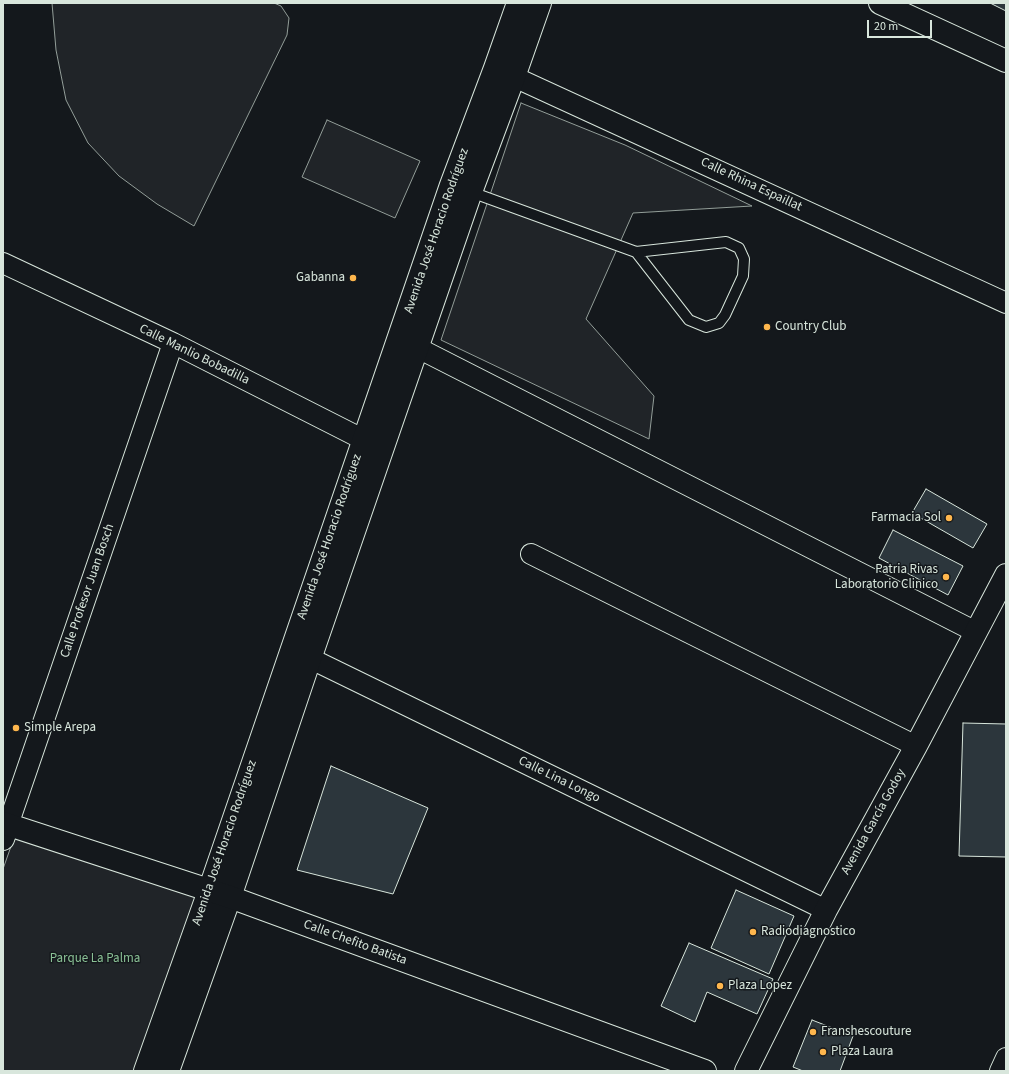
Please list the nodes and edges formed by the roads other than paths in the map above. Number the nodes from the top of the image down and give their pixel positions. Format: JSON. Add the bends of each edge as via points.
{"nodes":[{"id":1,"x":518,"y":3,"type":"edge"},
{"id":2,"x":540,"y":3,"type":"edge"},
{"id":3,"x":880,"y":3,"type":"edge"},
{"id":4,"x":1006,"y":61,"type":"edge"},
{"id":5,"x":505,"y":72,"type":"junction"},
{"id":6,"x":471,"y":192,"type":"junction"},
{"id":7,"x":636,"y":252,"type":"junction"},
{"id":8,"x":3,"y":263,"type":"edge"},
{"id":9,"x":1006,"y":303,"type":"edge"},
{"id":10,"x":173,"y":343,"type":"junction"},
{"id":11,"x":418,"y":348,"type":"junction"},
{"id":12,"x":373,"y":444,"type":"junction"},
{"id":13,"x":531,"y":554,"type":"dead end"},
{"id":14,"x":1006,"y":575,"type":"edge"},
{"id":15,"x":976,"y":632,"type":"junction"},
{"id":16,"x":301,"y":654,"type":"junction"},
{"id":17,"x":916,"y":746,"type":"junction"},
{"id":18,"x":5,"y":829,"type":"edge"},
{"id":19,"x":210,"y":891,"type":"junction"},
{"id":20,"x":230,"y":896,"type":"junction"},
{"id":21,"x":826,"y":910,"type":"junction"},
{"id":22,"x":1006,"y":1058,"type":"edge"},
{"id":23,"x":145,"y":1071,"type":"edge"},
{"id":24,"x":168,"y":1071,"type":"edge"},
{"id":25,"x":705,"y":1071,"type":"edge"},
{"id":26,"x":746,"y":1071,"type":"edge"},
{"id":27,"x":1000,"y":1071,"type":"edge"}],
"edges":[{"from":1,"to":5,"type":"street","name":"Avenida José Horacio Rodríguez"},
{"from":2,"to":5,"type":"street","name":"Avenida José Horacio Rodríguez"},
{"from":3,"to":4,"type":"street"},
{"from":5,"to":6,"type":"street","name":"Avenida José Horacio Rodríguez"},
{"from":5,"to":9,"type":"street","name":"Calle Rhina Espaillat"},
{"from":5,"to":12,"type":"street","name":"Avenida José Horacio Rodríguez","via":[[451,185]]},
{"from":6,"to":7,"type":"lane"},
{"from":6,"to":11,"type":"street","name":"Avenida José Horacio Rodríguez"},
{"from":7,"to":7,"type":"lane","via":[[689,320],[706,327],[719,323],[726,315],[743,276],[744,259],[739,248],[726,242]]},
{"from":8,"to":10,"type":"street","name":"Calle Manlio Bobadilla"},
{"from":10,"to":12,"type":"street","name":"Calle Manlio Bobadilla"},
{"from":10,"to":18,"type":"street","name":"Calle Profesor Juan Bosch"},
{"from":11,"to":12,"type":"street","name":"Avenida José Horacio Rodríguez"},
{"from":11,"to":15,"type":"street"},
{"from":12,"to":16,"type":"street","name":"Avenida José Horacio Rodríguez"},
{"from":13,"to":17,"type":"street"},
{"from":14,"to":15,"type":"street","name":"Avenida García Godoy"},
{"from":15,"to":17,"type":"street","name":"Avenida García Godoy"},
{"from":16,"to":19,"type":"street","name":"Avenida José Horacio Rodríguez"},
{"from":16,"to":20,"type":"street","name":"Avenida José Horacio Rodríguez"},
{"from":16,"to":21,"type":"street","name":"Calle Lina Longo"},
{"from":17,"to":21,"type":"street","name":"Avenida García Godoy"},
{"from":18,"to":19,"type":"street","name":"Calle Chefito Batista"},
{"from":19,"to":20,"type":"street","name":"Calle Chefito Batista"},
{"from":19,"to":23,"type":"street","name":"Avenida José Horacio Rodríguez"},
{"from":20,"to":24,"type":"street","name":"Avenida José Horacio Rodríguez"},
{"from":20,"to":25,"type":"street","name":"Calle Chefito Batista"},
{"from":21,"to":26,"type":"street","name":"Avenida García Godoy"},
{"from":22,"to":27,"type":"street"}]}
